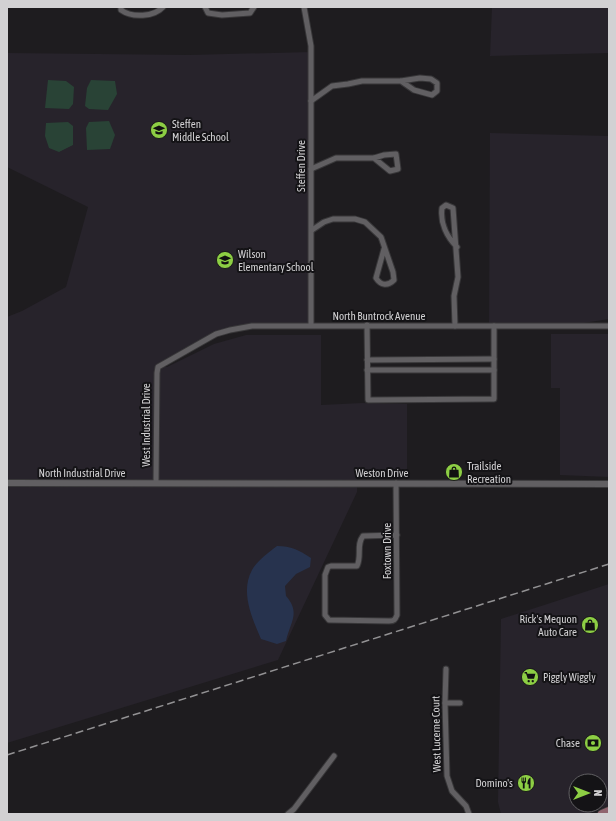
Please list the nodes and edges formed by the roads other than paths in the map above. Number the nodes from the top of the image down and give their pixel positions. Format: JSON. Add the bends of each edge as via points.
{"nodes":[{"id":1,"x":121,"y":7,"type":"edge"},
{"id":2,"x":163,"y":7,"type":"edge"},
{"id":3,"x":205,"y":7,"type":"edge"},
{"id":4,"x":254,"y":7,"type":"edge"},
{"id":5,"x":304,"y":7,"type":"edge"},
{"id":6,"x":401,"y":82,"type":"junction"},
{"id":7,"x":311,"y":100,"type":"junction"},
{"id":8,"x":374,"y":158,"type":"junction"},
{"id":9,"x":311,"y":169,"type":"junction"},
{"id":10,"x":312,"y":230,"type":"junction"},
{"id":11,"x":457,"y":247,"type":"junction"},
{"id":12,"x":384,"y":249,"type":"junction"},
{"id":13,"x":311,"y":325,"type":"junction"},
{"id":14,"x":367,"y":325,"type":"junction"},
{"id":15,"x":455,"y":326,"type":"junction"},
{"id":16,"x":494,"y":326,"type":"junction"},
{"id":17,"x":609,"y":326,"type":"edge"},
{"id":18,"x":494,"y":359,"type":"junction"},
{"id":19,"x":367,"y":360,"type":"junction"},
{"id":20,"x":158,"y":367,"type":"joint"},
{"id":21,"x":367,"y":370,"type":"junction"},
{"id":22,"x":494,"y":370,"type":"junction"},
{"id":23,"x":7,"y":483,"type":"edge"},
{"id":24,"x":156,"y":483,"type":"junction"},
{"id":25,"x":396,"y":483,"type":"junction"},
{"id":26,"x":609,"y":484,"type":"edge"},
{"id":27,"x":396,"y":536,"type":"junction"},
{"id":28,"x":446,"y":670,"type":"dead end"},
{"id":29,"x":445,"y":703,"type":"junction"},
{"id":30,"x":460,"y":703,"type":"dead end"},
{"id":31,"x":334,"y":756,"type":"dead end"},
{"id":32,"x":609,"y":811,"type":"edge"},
{"id":33,"x":288,"y":814,"type":"edge"},
{"id":34,"x":469,"y":814,"type":"edge"},
{"id":35,"x":602,"y":814,"type":"edge"}],
"edges":[{"from":1,"to":2,"type":"street","via":[[126,14],[133,15],[154,14]]},
{"from":3,"to":4,"type":"street","via":[[208,13],[222,15],[250,12]]},
{"from":5,"to":7,"type":"street","name":"Steffen Drive","via":[[311,46]]},
{"from":6,"to":6,"type":"street","via":[[414,90],[432,95],[437,91],[437,83],[431,79],[420,78]]},
{"from":6,"to":7,"type":"street","via":[[362,82],[332,86]]},
{"from":7,"to":9,"type":"street","name":"Steffen Drive"},
{"from":8,"to":8,"type":"street","via":[[390,171],[398,169],[396,154]]},
{"from":8,"to":9,"type":"street","via":[[336,158]]},
{"from":9,"to":10,"type":"street","name":"Steffen Drive"},
{"from":10,"to":12,"type":"street","via":[[333,219],[355,219],[365,222],[381,237]]},
{"from":10,"to":13,"type":"street","name":"Steffen Drive"},
{"from":11,"to":11,"type":"street","via":[[453,208],[446,205],[442,208],[440,217],[450,240]]},
{"from":11,"to":15,"type":"street"},
{"from":12,"to":12,"type":"street","via":[[376,278],[379,282],[390,284],[394,280],[393,272]]},
{"from":13,"to":14,"type":"street","name":"North Buntrock Avenue"},
{"from":13,"to":20,"type":"street","name":"North Buntrock Avenue","via":[[252,326],[230,330],[216,334]]},
{"from":14,"to":15,"type":"street","name":"North Buntrock Avenue"},
{"from":14,"to":19,"type":"street"},
{"from":15,"to":16,"type":"street","name":"North Buntrock Avenue"},
{"from":16,"to":17,"type":"street","name":"North Buntrock Avenue"},
{"from":16,"to":18,"type":"street"},
{"from":18,"to":19,"type":"street"},
{"from":18,"to":22,"type":"street"},
{"from":19,"to":21,"type":"street"},
{"from":20,"to":24,"type":"street","name":"West Industrial Drive"},
{"from":21,"to":22,"type":"street"},
{"from":21,"to":22,"type":"street","via":[[368,400],[494,399]]},
{"from":23,"to":24,"type":"street","name":"North Industrial Drive"},
{"from":24,"to":25,"type":"street","name":"Weston Drive"},
{"from":25,"to":26,"type":"street","name":"Weston Drive"},
{"from":25,"to":27,"type":"street","name":"Foxtown Drive"},
{"from":27,"to":27,"type":"street","name":"Foxtown Drive","via":[[363,536],[359,542],[357,566],[328,567],[325,575],[325,615],[329,620],[396,619]]},
{"from":28,"to":29,"type":"street","name":"West Lucerne Court"},
{"from":29,"to":30,"type":"street"},
{"from":29,"to":34,"type":"street","name":"West Lucerne Court","via":[[447,776],[452,791],[466,806]]},
{"from":31,"to":33,"type":"street"},
{"from":32,"to":35,"type":"main road"}]}
